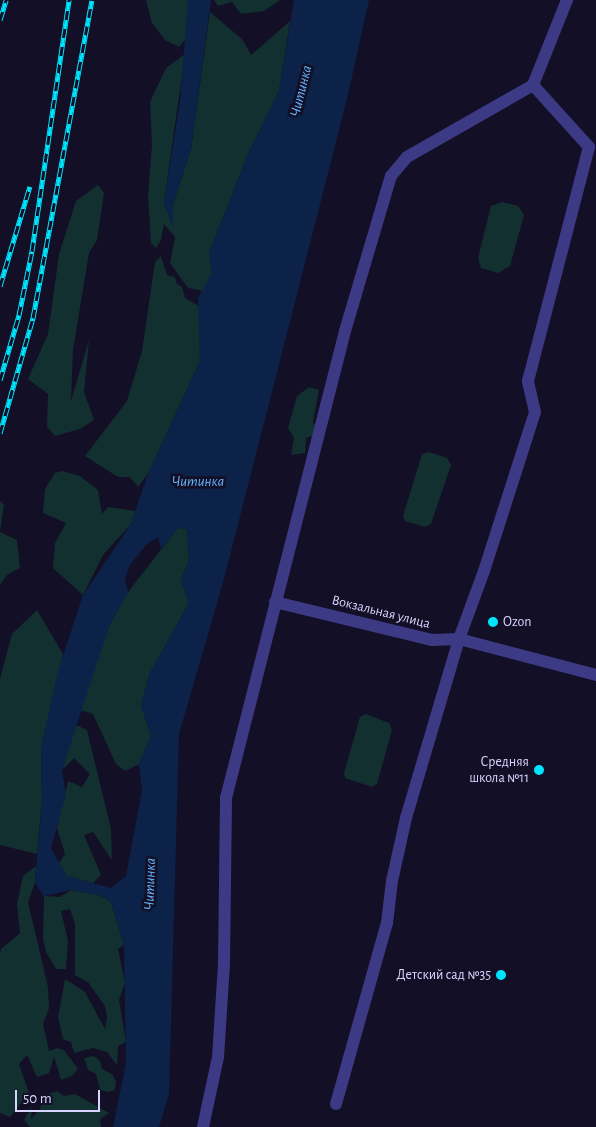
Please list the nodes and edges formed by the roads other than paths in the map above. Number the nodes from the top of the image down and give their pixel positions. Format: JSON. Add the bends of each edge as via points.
{"nodes":[{"id":1,"x":566,"y":0,"type":"edge"},
{"id":2,"x":533,"y":85,"type":"junction"},
{"id":3,"x":275,"y":602,"type":"junction"},
{"id":4,"x":459,"y":639,"type":"junction"},
{"id":5,"x":596,"y":675,"type":"edge"},
{"id":6,"x":336,"y":1104,"type":"dead end"},
{"id":7,"x":203,"y":1127,"type":"edge"}],
"edges":[{"from":1,"to":2,"type":"street"},
{"from":2,"to":3,"type":"street","via":[[407,157],[391,176],[345,331]]},
{"from":2,"to":4,"type":"street","via":[[589,147],[528,381],[535,412]]},
{"from":3,"to":4,"type":"street","name":"Вокзальная улица","via":[[432,640]]},
{"from":3,"to":7,"type":"street","via":[[226,798],[224,963],[218,1057]]},
{"from":4,"to":5,"type":"street","name":"Вокзальная улица"},
{"from":4,"to":6,"type":"street","via":[[406,818],[392,881],[387,923]]}]}
